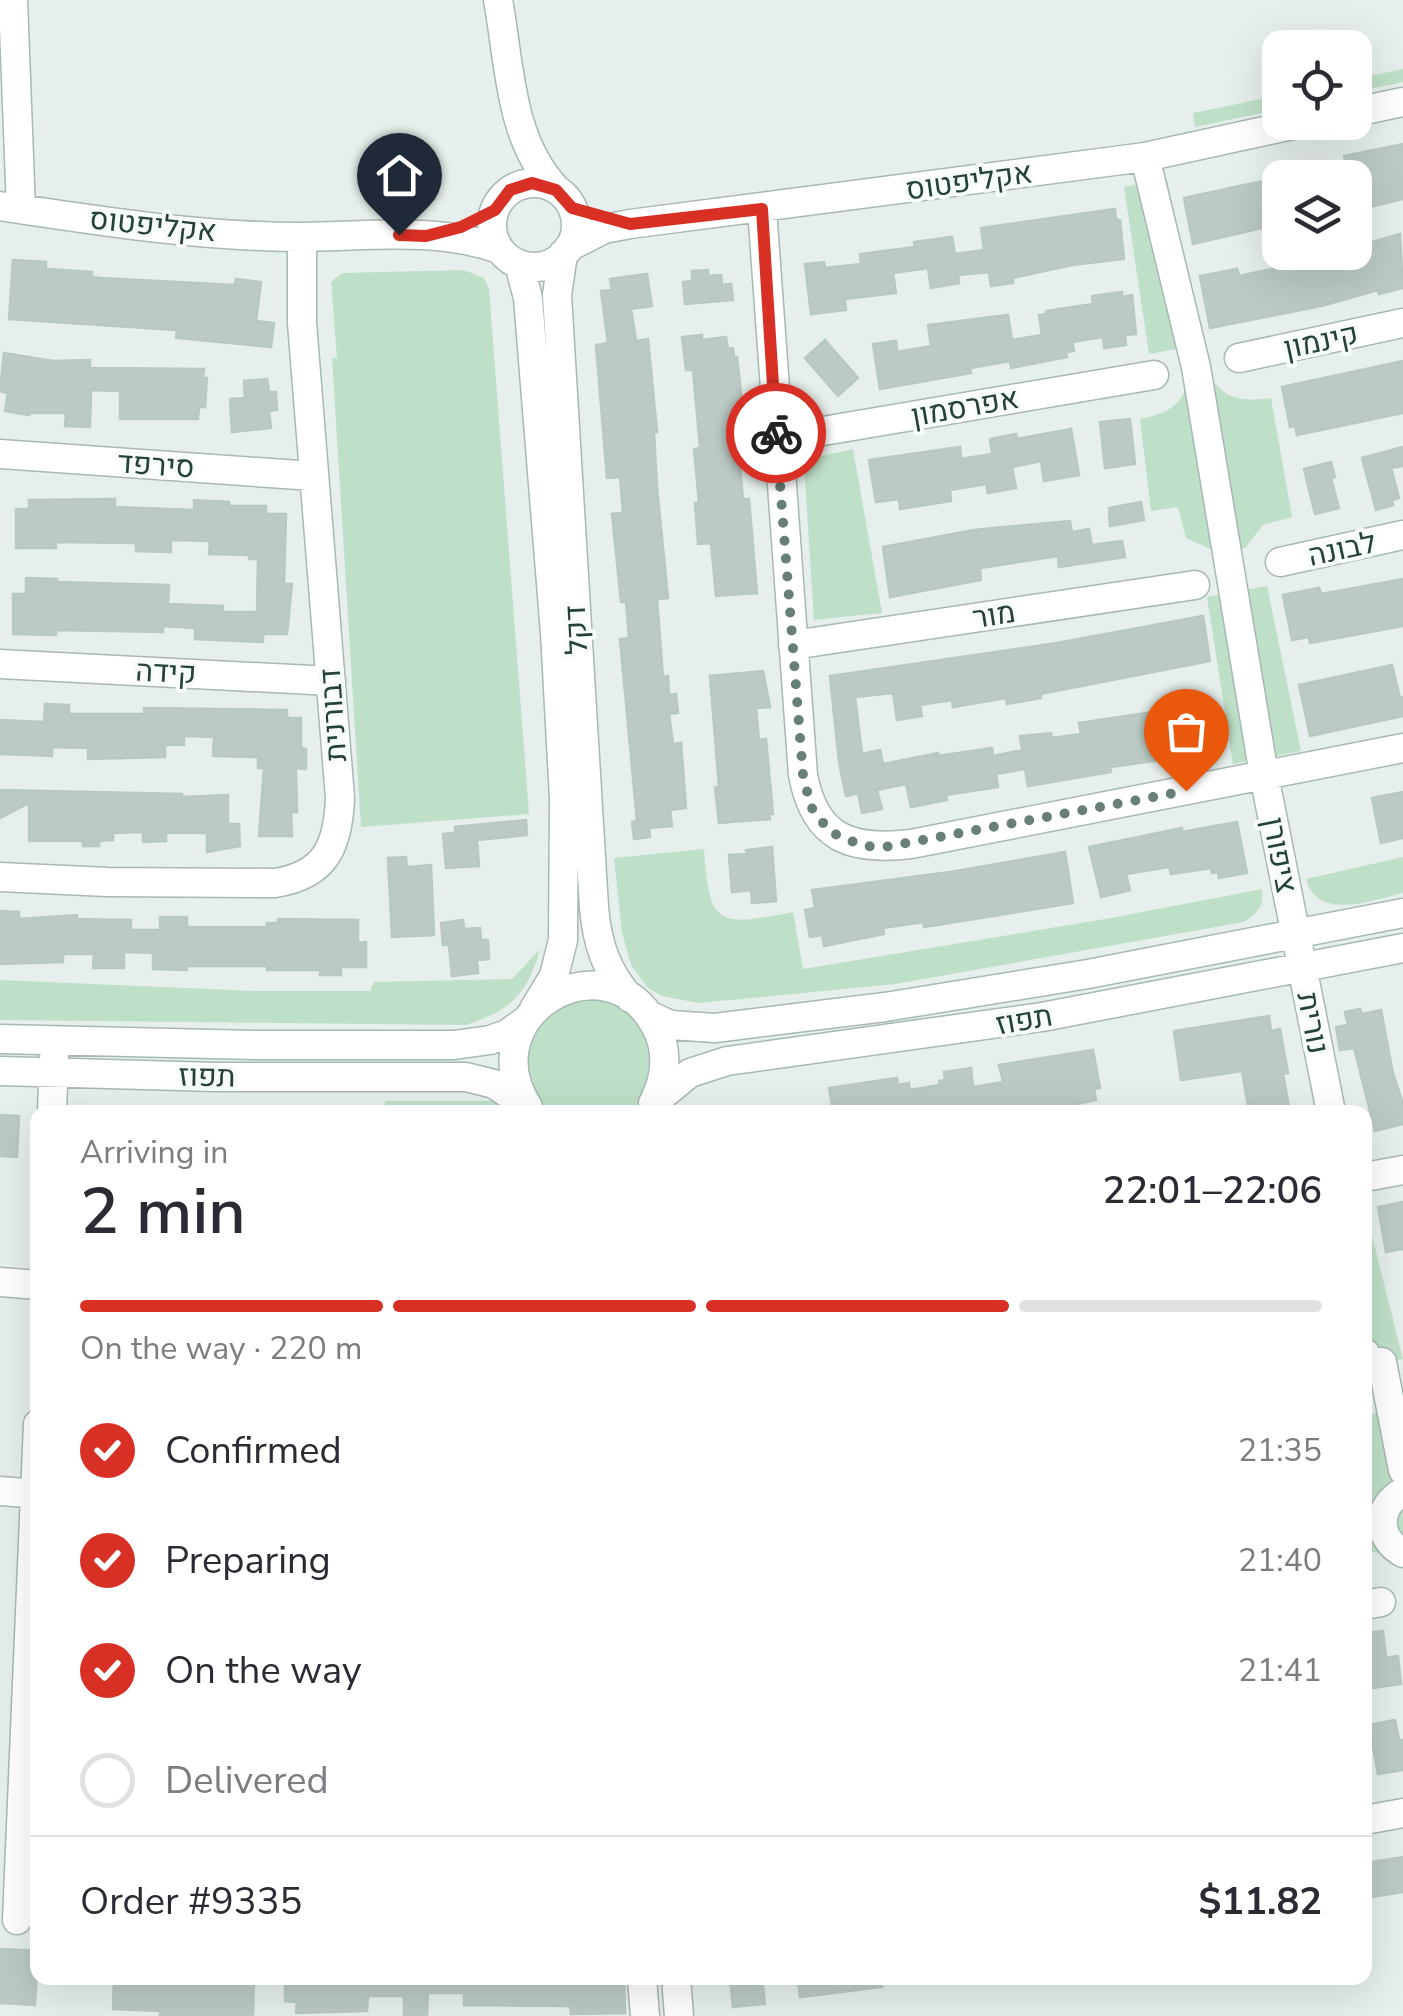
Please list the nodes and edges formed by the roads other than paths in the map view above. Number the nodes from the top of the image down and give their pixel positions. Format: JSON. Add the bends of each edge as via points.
{"nodes":[{"id":1,"x":14,"y":0,"type":"edge"},
{"id":2,"x":498,"y":0,"type":"edge"},
{"id":3,"x":1403,"y":102,"type":"edge"},
{"id":4,"x":1372,"y":108,"type":"edge"},
{"id":5,"x":519,"y":123,"type":"junction"},
{"id":6,"x":1262,"y":132,"type":"edge"},
{"id":7,"x":1145,"y":157,"type":"junction"},
{"id":8,"x":564,"y":199,"type":"junction"},
{"id":9,"x":502,"y":200,"type":"junction"},
{"id":10,"x":11,"y":208,"type":"edge"},
{"id":11,"x":762,"y":209,"type":"junction"},
{"id":12,"x":630,"y":224,"type":"junction"},
{"id":13,"x":302,"y":236,"type":"junction"},
{"id":14,"x":426,"y":236,"type":"junction"},
{"id":15,"x":566,"y":250,"type":"junction"},
{"id":16,"x":509,"y":256,"type":"junction"},
{"id":17,"x":1403,"y":324,"type":"edge"},
{"id":18,"x":1239,"y":358,"type":"dead end"},
{"id":19,"x":1154,"y":374,"type":"dead end"},
{"id":20,"x":776,"y":440,"type":"junction"},
{"id":21,"x":0,"y":454,"type":"edge"},
{"id":22,"x":313,"y":476,"type":"junction"},
{"id":23,"x":1403,"y":535,"type":"edge"},
{"id":24,"x":1280,"y":562,"type":"dead end"},
{"id":25,"x":1195,"y":585,"type":"dead end"},
{"id":26,"x":793,"y":645,"type":"junction"},
{"id":27,"x":0,"y":664,"type":"edge"},
{"id":28,"x":331,"y":681,"type":"junction"},
{"id":29,"x":1403,"y":748,"type":"edge"},
{"id":30,"x":1264,"y":775,"type":"junction"},
{"id":31,"x":0,"y":876,"type":"edge"},
{"id":32,"x":1403,"y":913,"type":"edge"},
{"id":33,"x":1296,"y":934,"type":"junction"},
{"id":34,"x":1403,"y":948,"type":"edge"},
{"id":35,"x":1302,"y":968,"type":"junction"},
{"id":36,"x":640,"y":1006,"type":"junction"},
{"id":37,"x":529,"y":1015,"type":"junction"},
{"id":38,"x":0,"y":1039,"type":"edge"},
{"id":39,"x":55,"y":1041,"type":"junction"},
{"id":40,"x":0,"y":1070,"type":"edge"},
{"id":41,"x":54,"y":1073,"type":"junction"},
{"id":42,"x":52,"y":1105,"type":"edge"},
{"id":43,"x":524,"y":1105,"type":"edge"},
{"id":44,"x":528,"y":1105,"type":"edge"},
{"id":45,"x":652,"y":1105,"type":"edge"},
{"id":46,"x":653,"y":1105,"type":"edge"},
{"id":47,"x":1330,"y":1105,"type":"edge"},
{"id":48,"x":1403,"y":1170,"type":"edge"},
{"id":49,"x":1372,"y":1176,"type":"edge"},
{"id":50,"x":0,"y":1282,"type":"edge"},
{"id":51,"x":30,"y":1284,"type":"edge"},
{"id":52,"x":1372,"y":1363,"type":"edge"},
{"id":53,"x":1403,"y":1470,"type":"edge"},
{"id":54,"x":0,"y":1491,"type":"edge"},
{"id":55,"x":1403,"y":1492,"type":"edge"},
{"id":56,"x":30,"y":1494,"type":"edge"},
{"id":57,"x":1403,"y":1552,"type":"edge"},
{"id":58,"x":30,"y":1578,"type":"edge"},
{"id":59,"x":21,"y":1705,"type":"edge"},
{"id":60,"x":1403,"y":1813,"type":"edge"},
{"id":61,"x":1372,"y":1819,"type":"edge"},
{"id":62,"x":18,"y":1920,"type":"edge"},
{"id":63,"x":643,"y":1985,"type":"edge"},
{"id":64,"x":677,"y":1985,"type":"edge"},
{"id":65,"x":645,"y":2016,"type":"edge"},
{"id":66,"x":679,"y":2016,"type":"edge"}],
"edges":[{"from":1,"to":10,"type":"street"},
{"from":2,"to":5,"type":"street"},
{"from":3,"to":4,"type":"street"},
{"from":5,"to":8,"type":"street","via":[[532,158]]},
{"from":5,"to":9,"type":"street","via":[[518,163]]},
{"from":6,"to":7,"type":"street","name":"אקליפטוס"},
{"from":7,"to":11,"type":"street","name":"אקליפטוס"},
{"from":7,"to":30,"type":"street","via":[[1196,366]]},
{"from":8,"to":9,"type":"street","via":[[532,183]]},
{"from":8,"to":12,"type":"street","name":"אקליפטוס"},
{"from":8,"to":15,"type":"street","via":[[575,232]]},
{"from":9,"to":14,"type":"street","name":"אקליפטוס","via":[[461,227]]},
{"from":9,"to":16,"type":"street","via":[[492,226]]},
{"from":10,"to":13,"type":"street","name":"אקליפטוס"},
{"from":11,"to":12,"type":"street","name":"אקליפטוס"},
{"from":11,"to":20,"type":"street","name":"ציפורן"},
{"from":12,"to":15,"type":"street","name":"אקליפטוס","via":[[604,229]]},
{"from":13,"to":14,"type":"street","name":"אקליפטוס"},
{"from":13,"to":22,"type":"street","name":"דבורנית"},
{"from":14,"to":16,"type":"street","name":"אקליפטוס","via":[[461,238]]},
{"from":15,"to":16,"type":"street","via":[[543,266]]},
{"from":15,"to":36,"type":"street","name":"דקל","via":[[557,295],[594,907],[603,956]]},
{"from":16,"to":37,"type":"street","name":"דקל","via":[[528,298],[564,798],[563,940],[554,976]]},
{"from":17,"to":18,"type":"street","name":"קינמון"},
{"from":19,"to":20,"type":"street","name":"אפרסמון"},
{"from":20,"to":26,"type":"street","name":"ציפורן"},
{"from":21,"to":22,"type":"street","name":"סירפד"},
{"from":22,"to":28,"type":"street","name":"דבורנית"},
{"from":23,"to":24,"type":"street","name":"לבונה"},
{"from":25,"to":26,"type":"street","name":"מור"},
{"from":26,"to":30,"type":"street","name":"ציפורן","via":[[811,807],[830,832],[863,846],[911,844]]},
{"from":27,"to":28,"type":"street","name":"קידה"},
{"from":28,"to":31,"type":"street","name":"דבורנית","via":[[339,815],[331,847],[311,872],[296,880],[252,883]]},
{"from":29,"to":30,"type":"street","name":"ציפורן"},
{"from":30,"to":33,"type":"street","name":"ציפורן"},
{"from":32,"to":33,"type":"street","name":"תפוז"},
{"from":33,"to":35,"type":"street","name":"נורית"},
{"from":33,"to":36,"type":"street","name":"תפוז","via":[[969,994],[715,1028],[681,1027]]},
{"from":34,"to":35,"type":"street","name":"תפוז"},
{"from":35,"to":46,"type":"street","name":"תפוז","via":[[1008,1023],[727,1061],[690,1073]]},
{"from":35,"to":47,"type":"street","name":"נורית"},
{"from":36,"to":37,"type":"street","name":"תפוז","via":[[616,991],[587,986],[558,992]]},
{"from":36,"to":45,"type":"street","name":"דקל","via":[[659,1031],[665,1060]]},
{"from":37,"to":39,"type":"street","name":"תפוז","via":[[506,1034],[454,1045]]},
{"from":37,"to":44,"type":"street","name":"דקל","via":[[513,1064]]},
{"from":38,"to":39,"type":"street","name":"תפוז"},
{"from":39,"to":41,"type":"street"},
{"from":40,"to":41,"type":"street","name":"תפוז"},
{"from":41,"to":42,"type":"street"},
{"from":41,"to":43,"type":"street","name":"תפוז","via":[[466,1077],[494,1084]]},
{"from":48,"to":49,"type":"street"},
{"from":50,"to":51,"type":"street"},
{"from":52,"to":53,"type":"street","via":[[1382,1362]]},
{"from":54,"to":56,"type":"street"},
{"from":55,"to":57,"type":"street","via":[[1387,1505],[1382,1524],[1388,1541]]},
{"from":58,"to":59,"type":"street"},
{"from":59,"to":62,"type":"street"},
{"from":60,"to":61,"type":"street"},
{"from":63,"to":65,"type":"street"},
{"from":64,"to":66,"type":"street"}]}
